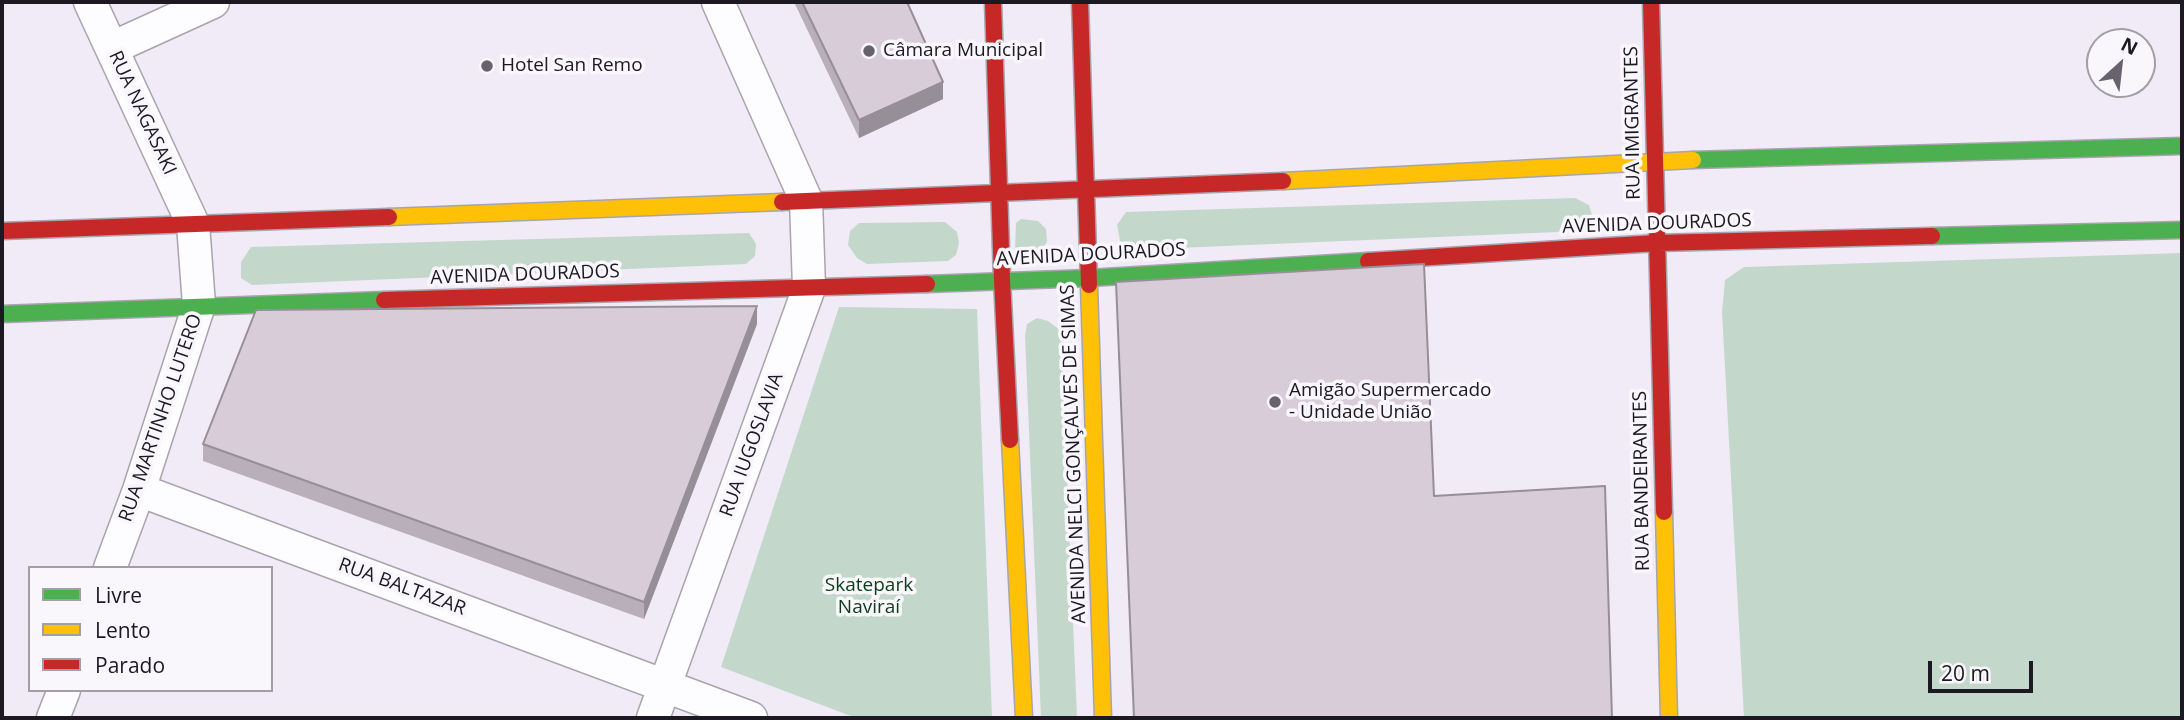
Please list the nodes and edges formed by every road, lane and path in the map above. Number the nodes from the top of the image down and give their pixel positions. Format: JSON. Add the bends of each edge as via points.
{"nodes":[{"id":1,"x":90,"y":2,"type":"edge"},
{"id":2,"x":212,"y":2,"type":"edge"},
{"id":3,"x":718,"y":2,"type":"edge"},
{"id":4,"x":993,"y":2,"type":"edge"},
{"id":5,"x":1080,"y":2,"type":"edge"},
{"id":6,"x":1651,"y":2,"type":"edge"},
{"id":7,"x":112,"y":48,"type":"junction"},
{"id":8,"x":2182,"y":146,"type":"edge"},
{"id":9,"x":1655,"y":161,"type":"junction"},
{"id":10,"x":1087,"y":189,"type":"junction"},
{"id":11,"x":999,"y":194,"type":"junction"},
{"id":12,"x":806,"y":200,"type":"junction"},
{"id":13,"x":193,"y":224,"type":"junction"},
{"id":14,"x":2182,"y":230,"type":"edge"},
{"id":15,"x":2,"y":231,"type":"edge"},
{"id":16,"x":1657,"y":243,"type":"junction"},
{"id":17,"x":1089,"y":278,"type":"junction"},
{"id":18,"x":1002,"y":280,"type":"junction"},
{"id":19,"x":809,"y":288,"type":"junction"},
{"id":20,"x":199,"y":305,"type":"junction"},
{"id":21,"x":2,"y":314,"type":"edge"},
{"id":22,"x":139,"y":490,"type":"junction"},
{"id":23,"x":111,"y":566,"type":"edge"},
{"id":24,"x":665,"y":685,"type":"junction"},
{"id":25,"x":63,"y":692,"type":"edge"},
{"id":26,"x":53,"y":718,"type":"edge"},
{"id":27,"x":653,"y":718,"type":"edge"},
{"id":28,"x":751,"y":718,"type":"edge"},
{"id":29,"x":1024,"y":718,"type":"edge"},
{"id":30,"x":1103,"y":718,"type":"edge"},
{"id":31,"x":1669,"y":718,"type":"edge"}],
"edges":[{"from":1,"to":7,"type":"street","name":"RUA NAGASAKI"},
{"from":2,"to":7,"type":"street"},
{"from":3,"to":12,"type":"street"},
{"from":4,"to":11,"type":"main road"},
{"from":5,"to":10,"type":"main road","name":"AVENIDA NELCI GONÇALVES DE SIMAS"},
{"from":6,"to":9,"type":"main road","name":"RUA IMIGRANTES"},
{"from":7,"to":13,"type":"street","name":"RUA NAGASAKI"},
{"from":8,"to":9,"type":"main road"},
{"from":9,"to":10,"type":"main road"},
{"from":9,"to":16,"type":"main road","name":"RUA IMIGRANTES"},
{"from":10,"to":11,"type":"main road"},
{"from":10,"to":17,"type":"main road","name":"AVENIDA NELCI GONÇALVES DE SIMAS"},
{"from":11,"to":12,"type":"main road"},
{"from":11,"to":18,"type":"main road"},
{"from":12,"to":13,"type":"main road"},
{"from":12,"to":19,"type":"street","name":"RUA IUGOSLAVIA"},
{"from":13,"to":15,"type":"main road"},
{"from":13,"to":20,"type":"street","name":"RUA MARTINHO LUTERO"},
{"from":14,"to":16,"type":"main road","name":"AVENIDA DOURADOS"},
{"from":16,"to":17,"type":"main road","name":"AVENIDA DOURADOS"},
{"from":16,"to":31,"type":"main road","name":"RUA BANDEIRANTES"},
{"from":17,"to":18,"type":"main road","name":"AVENIDA DOURADOS"},
{"from":17,"to":30,"type":"main road","name":"AVENIDA NELCI GONÇALVES DE SIMAS"},
{"from":18,"to":19,"type":"main road","name":"AVENIDA DOURADOS"},
{"from":18,"to":29,"type":"main road"},
{"from":19,"to":20,"type":"main road","name":"AVENIDA DOURADOS"},
{"from":19,"to":24,"type":"street","name":"RUA IUGOSLAVIA"},
{"from":20,"to":21,"type":"main road","name":"AVENIDA DOURADOS"},
{"from":20,"to":22,"type":"street","name":"RUA MARTINHO LUTERO"},
{"from":22,"to":23,"type":"street","name":"RUA MARTINHO LUTERO"},
{"from":22,"to":24,"type":"street","name":"RUA BALTAZAR"},
{"from":24,"to":27,"type":"street","name":"RUA IUGOSLAVIA"},
{"from":24,"to":28,"type":"street","name":"RUA BALTAZAR"},
{"from":25,"to":26,"type":"street"}]}
